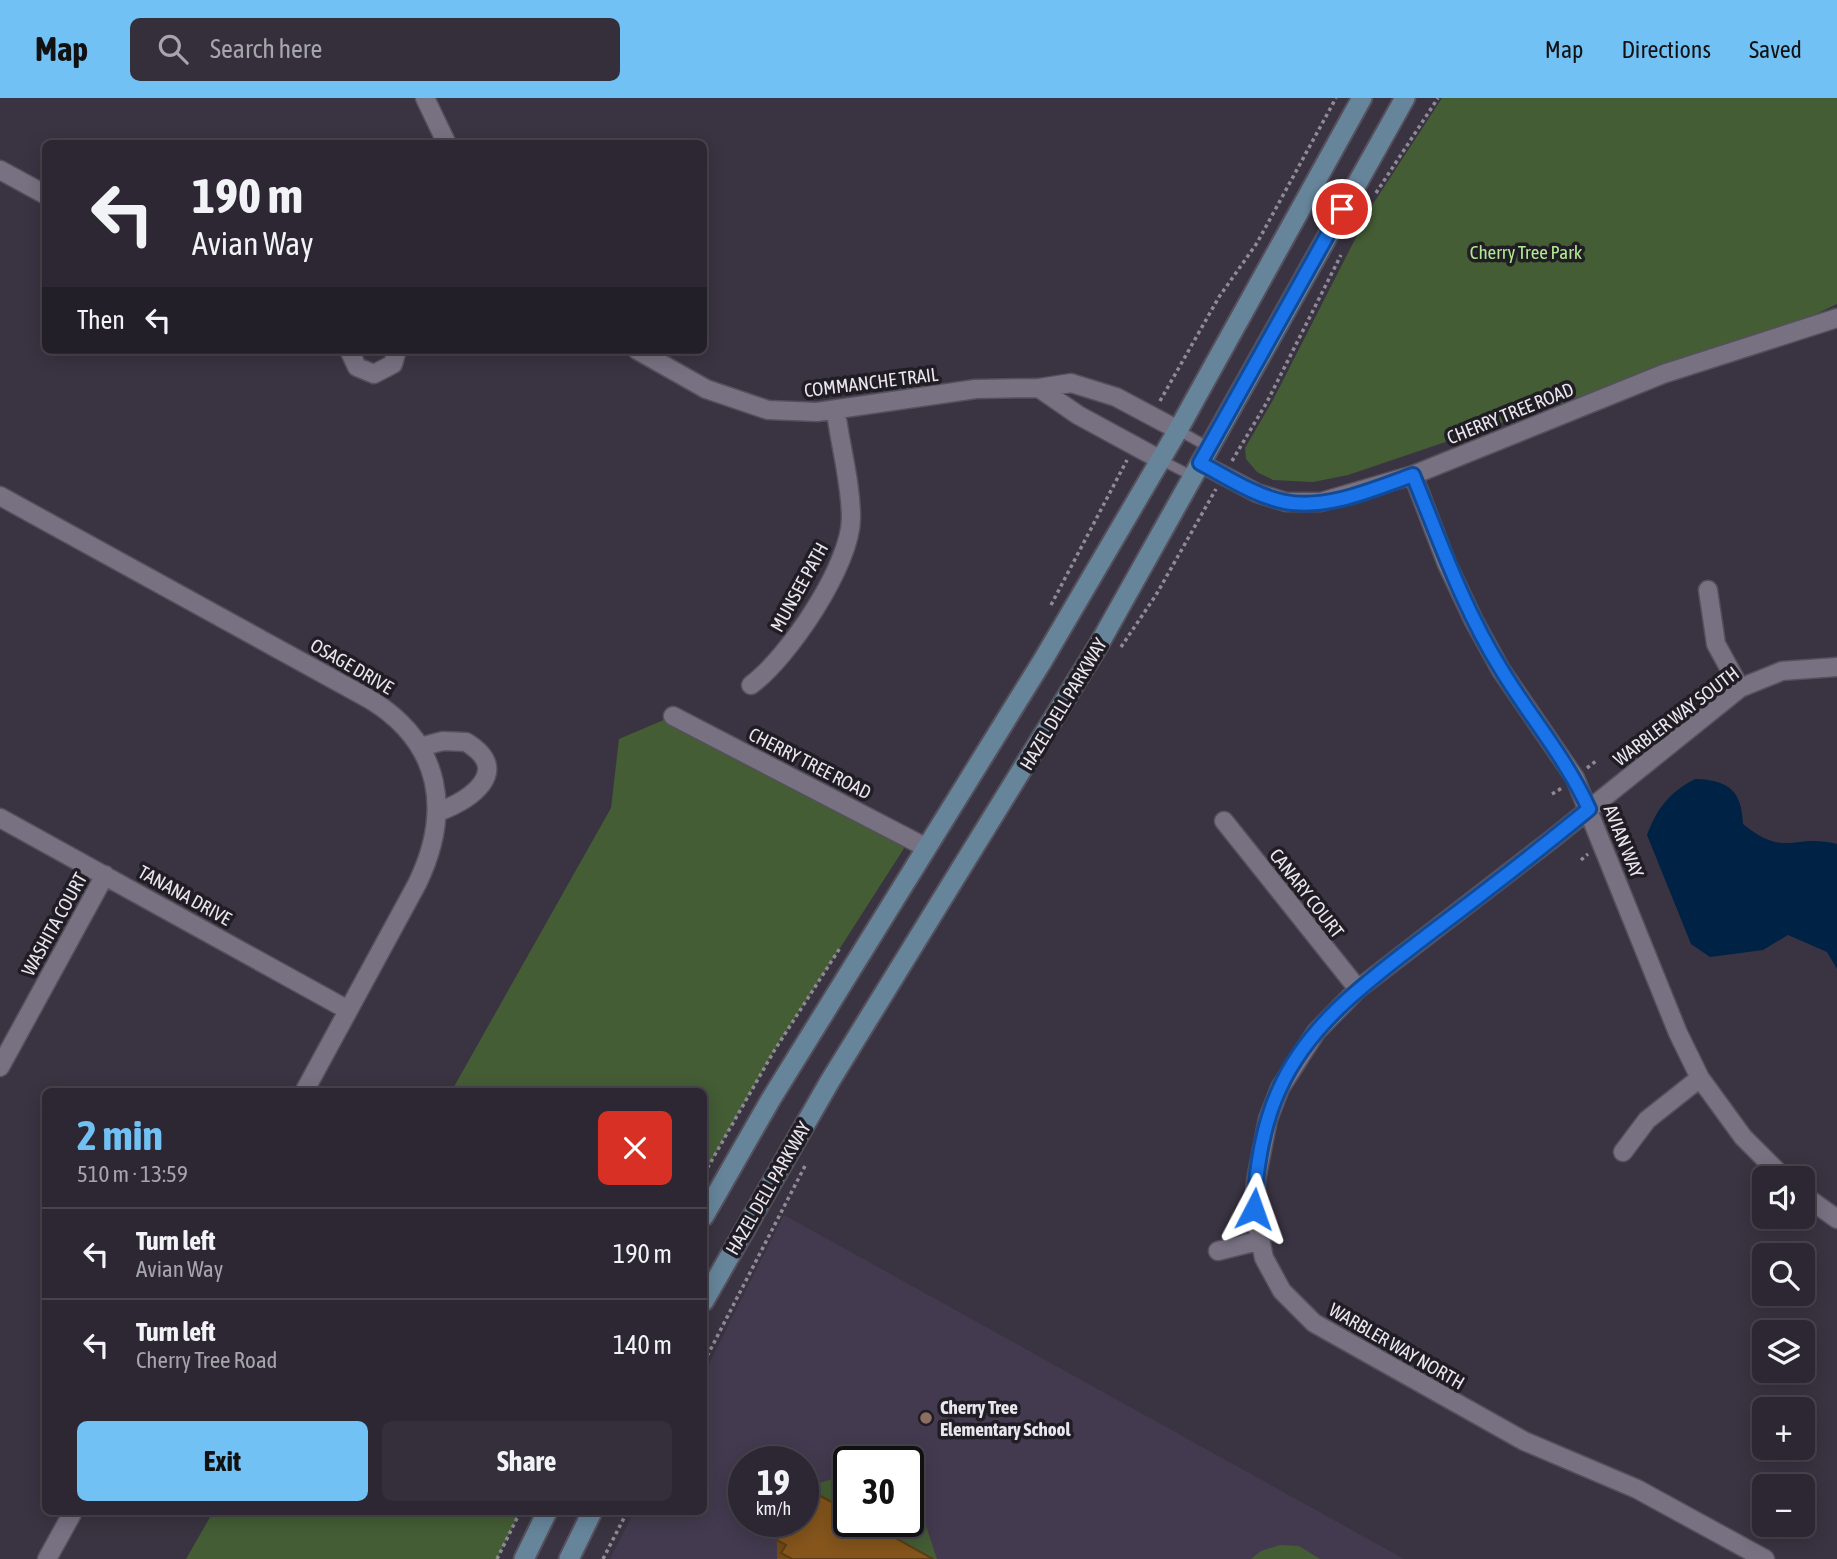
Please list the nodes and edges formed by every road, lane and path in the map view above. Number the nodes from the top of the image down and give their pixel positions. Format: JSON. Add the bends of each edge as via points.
{"nodes":[{"id":1,"x":425,"y":98,"type":"edge"},
{"id":2,"x":1336,"y":98,"type":"edge"},
{"id":3,"x":1362,"y":98,"type":"edge"},
{"id":4,"x":1405,"y":98,"type":"edge"},
{"id":5,"x":1438,"y":98,"type":"edge"},
{"id":6,"x":445,"y":140,"type":"edge"},
{"id":7,"x":0,"y":170,"type":"edge"},
{"id":8,"x":42,"y":193,"type":"edge"},
{"id":9,"x":1372,"y":199,"type":"dead end"},
{"id":10,"x":1345,"y":247,"type":"dead end"},
{"id":11,"x":1837,"y":317,"type":"edge"},
{"id":12,"x":351,"y":354,"type":"edge"},
{"id":13,"x":395,"y":354,"type":"edge"},
{"id":14,"x":644,"y":354,"type":"edge"},
{"id":15,"x":1039,"y":388,"type":"junction"},
{"id":16,"x":1164,"y":395,"type":"dead end"},
{"id":17,"x":836,"y":411,"type":"junction"},
{"id":18,"x":1178,"y":430,"type":"junction"},
{"id":19,"x":1242,"y":445,"type":"dead end"},
{"id":20,"x":1159,"y":459,"type":"junction"},
{"id":21,"x":1201,"y":463,"type":"junction"},
{"id":22,"x":1413,"y":475,"type":"junction"},
{"id":23,"x":0,"y":496,"type":"edge"},
{"id":24,"x":1707,"y":590,"type":"dead end"},
{"id":25,"x":1837,"y":667,"type":"edge"},
{"id":26,"x":751,"y":685,"type":"dead end"},
{"id":27,"x":1740,"y":688,"type":"junction"},
{"id":28,"x":673,"y":716,"type":"dead end"},
{"id":29,"x":420,"y":747,"type":"junction"},
{"id":30,"x":1589,"y":809,"type":"junction"},
{"id":31,"x":438,"y":812,"type":"junction"},
{"id":32,"x":0,"y":818,"type":"edge"},
{"id":33,"x":1224,"y":821,"type":"dead end"},
{"id":34,"x":927,"y":848,"type":"junction"},
{"id":35,"x":105,"y":875,"type":"junction"},
{"id":36,"x":1358,"y":989,"type":"junction"},
{"id":37,"x":348,"y":1010,"type":"junction"},
{"id":38,"x":0,"y":1067,"type":"edge"},
{"id":39,"x":1700,"y":1078,"type":"junction"},
{"id":40,"x":306,"y":1088,"type":"edge"},
{"id":41,"x":1623,"y":1152,"type":"dead end"},
{"id":42,"x":1772,"y":1166,"type":"edge"},
{"id":43,"x":1815,"y":1203,"type":"edge"},
{"id":44,"x":707,"y":1211,"type":"edge"},
{"id":45,"x":779,"y":1218,"type":"dead end"},
{"id":46,"x":1837,"y":1219,"type":"edge"},
{"id":47,"x":1258,"y":1241,"type":"junction"},
{"id":48,"x":1217,"y":1251,"type":"dead end"},
{"id":49,"x":707,"y":1296,"type":"edge"},
{"id":50,"x":707,"y":1356,"type":"edge"},
{"id":51,"x":71,"y":1515,"type":"edge"},
{"id":52,"x":519,"y":1515,"type":"edge"},
{"id":53,"x":546,"y":1515,"type":"edge"},
{"id":54,"x":591,"y":1515,"type":"edge"},
{"id":55,"x":625,"y":1515,"type":"edge"},
{"id":56,"x":47,"y":1559,"type":"edge"},
{"id":57,"x":497,"y":1559,"type":"edge"},
{"id":58,"x":524,"y":1559,"type":"edge"},
{"id":59,"x":569,"y":1559,"type":"edge"},
{"id":60,"x":603,"y":1559,"type":"edge"},
{"id":61,"x":1765,"y":1559,"type":"edge"}],
"edges":[{"from":1,"to":6,"type":"street"},
{"from":2,"to":16,"type":"path"},
{"from":3,"to":18,"type":"main road","name":"HAZEL DELL PARKWAY"},
{"from":4,"to":21,"type":"main road","name":"HAZEL DELL PARKWAY"},
{"from":5,"to":9,"type":"path"},
{"from":7,"to":8,"type":"street"},
{"from":10,"to":19,"type":"path"},
{"from":11,"to":22,"type":"street","name":"CHERRY TREE ROAD","via":[[1663,374]]},
{"from":12,"to":13,"type":"street","via":[[357,367],[374,374],[389,368]]},
{"from":14,"to":17,"type":"street","name":"COMMANCHE TRAIL","via":[[706,389],[756,407]]},
{"from":15,"to":17,"type":"street","name":"COMMANCHE TRAIL","via":[[976,389]]},
{"from":15,"to":18,"type":"street","name":"COMMANCHE TRAIL","via":[[1071,383],[1102,391]]},
{"from":15,"to":20,"type":"street"},
{"from":17,"to":26,"type":"street","name":"MUNSEE PATH","via":[[851,518],[847,544],[785,654]]},
{"from":18,"to":20,"type":"main road","name":"HAZEL DELL PARKWAY"},
{"from":18,"to":21,"type":"lane"},
{"from":20,"to":21,"type":"lane"},
{"from":20,"to":34,"type":"main road","name":"HAZEL DELL PARKWAY","via":[[1030,683]]},
{"from":21,"to":22,"type":"street","name":"CHERRY TREE ROAD","via":[[1257,493],[1286,502],[1321,502]]},
{"from":21,"to":49,"type":"main road","name":"HAZEL DELL PARKWAY","via":[[1040,743],[830,1081]]},
{"from":22,"to":30,"type":"street","name":"AVIAN WAY","via":[[1474,621],[1501,670],[1575,778]]},
{"from":23,"to":29,"type":"street","name":"OSAGE DRIVE","via":[[371,700],[401,722]]},
{"from":24,"to":27,"type":"street","via":[[1716,644]]},
{"from":25,"to":27,"type":"street","name":"WARBLER WAY SOUTH","via":[[1783,671]]},
{"from":27,"to":30,"type":"street","name":"WARBLER WAY SOUTH"},
{"from":28,"to":34,"type":"street","name":"CHERRY TREE ROAD"},
{"from":29,"to":31,"type":"street","name":"OSAGE DRIVE","via":[[432,772]]},
{"from":29,"to":31,"type":"street","via":[[466,742],[484,758],[481,788],[463,803]]},
{"from":30,"to":36,"type":"street","name":"WARBLER WAY NORTH"},
{"from":30,"to":39,"type":"street","name":"AVIAN WAY"},
{"from":31,"to":37,"type":"street","name":"OSAGE DRIVE","via":[[425,867]]},
{"from":32,"to":35,"type":"street","name":"TANANA DRIVE"},
{"from":33,"to":36,"type":"street","name":"CANARY COURT"},
{"from":34,"to":44,"type":"main road","name":"HAZEL DELL PARKWAY"},
{"from":35,"to":37,"type":"street","name":"TANANA DRIVE"},
{"from":35,"to":38,"type":"street","name":"WASHITA COURT"},
{"from":36,"to":47,"type":"street","name":"WARBLER WAY NORTH","via":[[1316,1032],[1280,1088],[1268,1119],[1256,1180]]},
{"from":37,"to":40,"type":"street","name":"OSAGE DRIVE"},
{"from":39,"to":41,"type":"street","via":[[1647,1120]]},
{"from":39,"to":42,"type":"street","name":"AVIAN WAY","via":[[1743,1137]]},
{"from":43,"to":46,"type":"street"},
{"from":45,"to":50,"type":"path"},
{"from":47,"to":48,"type":"street"},
{"from":47,"to":61,"type":"street","name":"WARBLER WAY NORTH","via":[[1282,1291],[1329,1333],[1524,1441],[1637,1489]]},
{"from":51,"to":56,"type":"street"},
{"from":52,"to":57,"type":"path"},
{"from":53,"to":58,"type":"main road"},
{"from":54,"to":59,"type":"main road"},
{"from":55,"to":60,"type":"path"}]}
